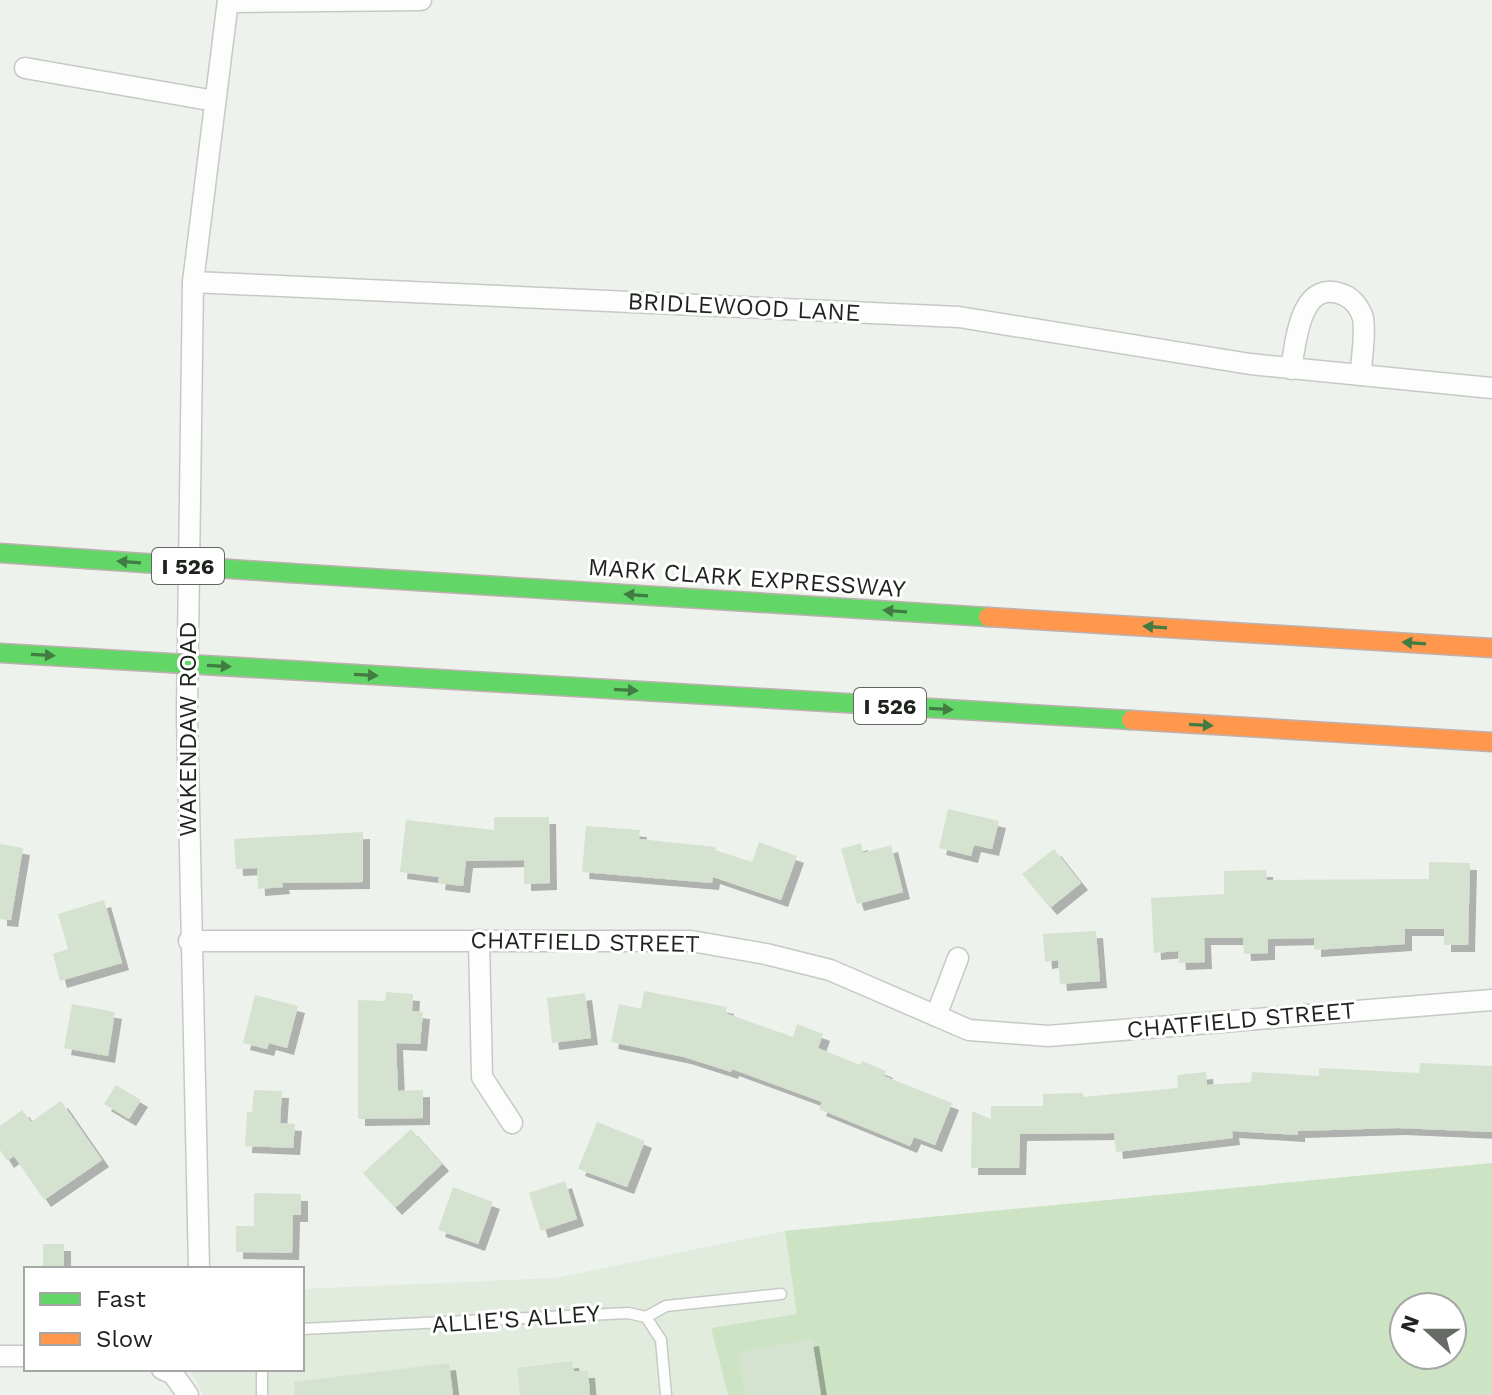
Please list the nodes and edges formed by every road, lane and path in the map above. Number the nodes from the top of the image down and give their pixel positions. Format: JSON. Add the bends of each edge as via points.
{"nodes":[{"id":1,"x":421,"y":0,"type":"edge"},
{"id":2,"x":228,"y":1,"type":"edge"},
{"id":3,"x":25,"y":68,"type":"dead end"},
{"id":4,"x":215,"y":101,"type":"junction"},
{"id":5,"x":193,"y":282,"type":"junction"},
{"id":6,"x":1291,"y":369,"type":"junction"},
{"id":7,"x":1361,"y":375,"type":"junction"},
{"id":8,"x":1492,"y":388,"type":"edge"},
{"id":9,"x":0,"y":553,"type":"edge"},
{"id":10,"x":1492,"y":648,"type":"edge"},
{"id":11,"x":0,"y":653,"type":"edge"},
{"id":12,"x":1492,"y":742,"type":"edge"},
{"id":13,"x":479,"y":940,"type":"junction"},
{"id":14,"x":189,"y":941,"type":"junction"},
{"id":15,"x":958,"y":958,"type":"dead end"},
{"id":16,"x":1492,"y":1000,"type":"edge"},
{"id":17,"x":936,"y":1016,"type":"junction"},
{"id":18,"x":512,"y":1123,"type":"dead end"},
{"id":19,"x":199,"y":1267,"type":"edge"},
{"id":20,"x":781,"y":1294,"type":"dead end"},
{"id":21,"x":646,"y":1317,"type":"junction"},
{"id":22,"x":304,"y":1329,"type":"edge"},
{"id":23,"x":0,"y":1356,"type":"edge"},
{"id":24,"x":24,"y":1356,"type":"edge"},
{"id":25,"x":262,"y":1371,"type":"edge"},
{"id":26,"x":167,"y":1372,"type":"edge"},
{"id":27,"x":188,"y":1395,"type":"edge"},
{"id":28,"x":262,"y":1395,"type":"edge"},
{"id":29,"x":666,"y":1395,"type":"edge"}],
"edges":[{"from":1,"to":2,"type":"street"},
{"from":2,"to":4,"type":"street","name":"WAKENDAW ROAD"},
{"from":3,"to":4,"type":"street"},
{"from":4,"to":5,"type":"street","name":"WAKENDAW ROAD"},
{"from":5,"to":6,"type":"street","name":"BRIDLEWOOD LANE","via":[[959,317]]},
{"from":5,"to":14,"type":"street","name":"WAKENDAW ROAD"},
{"from":6,"to":7,"type":"street","name":"BRIDLEWOOD LANE"},
{"from":6,"to":7,"type":"street","via":[[1306,307],[1316,295],[1332,292],[1347,296],[1363,320]]},
{"from":7,"to":8,"type":"street","name":"BRIDLEWOOD LANE"},
{"from":10,"to":9,"type":"highway","name":"MARK CLARK EXPRESSWAY","number":"I 526","one_way":true,"bridge":true},
{"from":11,"to":12,"type":"highway","number":"I 526","one_way":true,"bridge":true},
{"from":13,"to":14,"type":"street","name":"CHATFIELD STREET"},
{"from":13,"to":17,"type":"street","name":"CHATFIELD STREET","via":[[691,941],[830,970]]},
{"from":13,"to":18,"type":"street","via":[[482,1077]]},
{"from":14,"to":19,"type":"street","name":"WAKENDAW ROAD"},
{"from":15,"to":17,"type":"street"},
{"from":16,"to":17,"type":"street","name":"CHATFIELD STREET","via":[[1048,1036],[969,1030]]},
{"from":20,"to":21,"type":"lane","via":[[666,1306]]},
{"from":21,"to":22,"type":"lane","name":"ALLIE'S ALLEY","via":[[597,1312]]},
{"from":21,"to":29,"type":"lane","via":[[661,1340]]},
{"from":23,"to":24,"type":"street"},
{"from":25,"to":28,"type":"lane"},
{"from":26,"to":27,"type":"street"}]}
